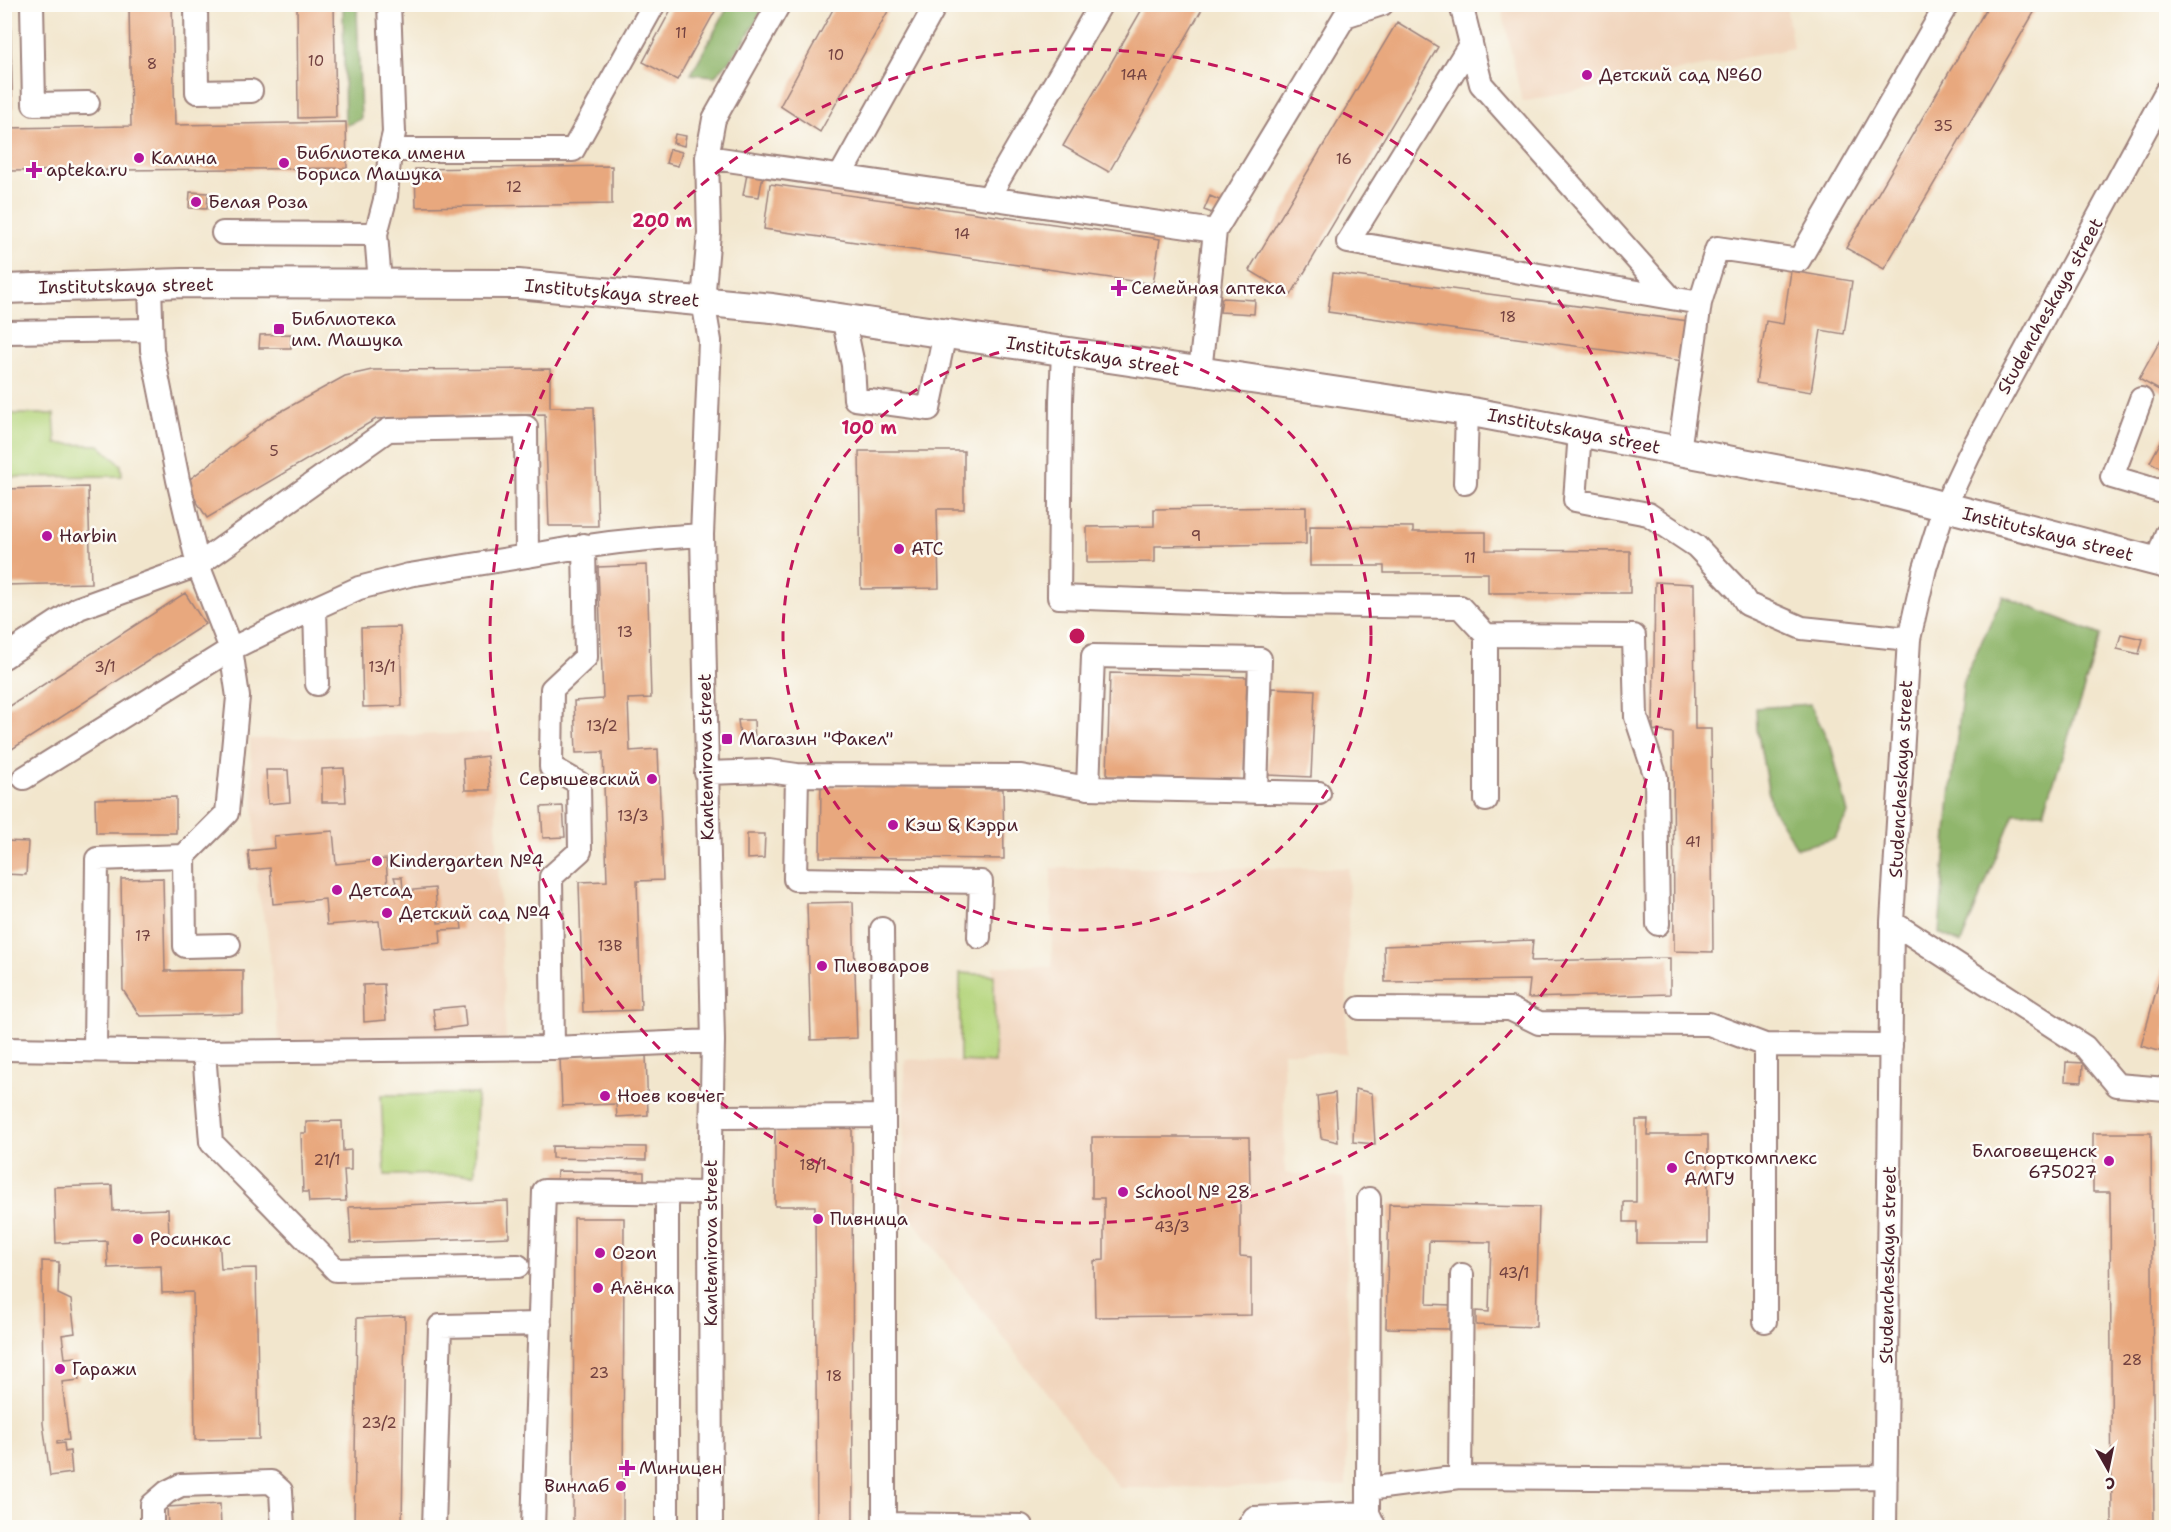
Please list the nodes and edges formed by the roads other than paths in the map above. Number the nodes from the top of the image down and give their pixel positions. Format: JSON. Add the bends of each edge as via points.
{"nodes":[{"id":1,"x":32,"y":4,"type":"edge"},
{"id":2,"x":196,"y":4,"type":"edge"},
{"id":3,"x":389,"y":4,"type":"edge"},
{"id":4,"x":654,"y":4,"type":"edge"},
{"id":5,"x":779,"y":4,"type":"edge"},
{"id":6,"x":936,"y":4,"type":"edge"},
{"id":7,"x":1101,"y":4,"type":"edge"},
{"id":8,"x":1382,"y":4,"type":"edge"},
{"id":9,"x":1461,"y":4,"type":"edge"},
{"id":10,"x":1947,"y":4,"type":"edge"},
{"id":11,"x":1471,"y":43,"type":"junction"},
{"id":12,"x":251,"y":91,"type":"dead end"},
{"id":13,"x":2166,"y":92,"type":"edge"},
{"id":14,"x":88,"y":103,"type":"dead end"},
{"id":15,"x":390,"y":150,"type":"junction"},
{"id":16,"x":707,"y":157,"type":"junction"},
{"id":17,"x":840,"y":176,"type":"junction"},
{"id":18,"x":988,"y":198,"type":"junction"},
{"id":19,"x":1215,"y":231,"type":"junction"},
{"id":20,"x":223,"y":233,"type":"dead end"},
{"id":21,"x":376,"y":234,"type":"junction"},
{"id":22,"x":380,"y":283,"type":"junction"},
{"id":23,"x":150,"y":285,"type":"junction"},
{"id":24,"x":4,"y":289,"type":"edge"},
{"id":25,"x":1671,"y":298,"type":"junction"},
{"id":26,"x":704,"y":301,"type":"junction"},
{"id":27,"x":1700,"y":303,"type":"junction"},
{"id":28,"x":843,"y":316,"type":"junction"},
{"id":29,"x":151,"y":330,"type":"junction"},
{"id":30,"x":4,"y":332,"type":"edge"},
{"id":31,"x":945,"y":333,"type":"junction"},
{"id":32,"x":1063,"y":352,"type":"junction"},
{"id":33,"x":1200,"y":372,"type":"junction"},
{"id":34,"x":2141,"y":399,"type":"dead end"},
{"id":35,"x":1467,"y":411,"type":"junction"},
{"id":36,"x":1580,"y":432,"type":"junction"},
{"id":37,"x":1679,"y":451,"type":"junction"},
{"id":38,"x":1465,"y":483,"type":"dead end"},
{"id":39,"x":2166,"y":493,"type":"edge"},
{"id":40,"x":1944,"y":508,"type":"junction"},
{"id":41,"x":702,"y":535,"type":"junction"},
{"id":42,"x":2166,"y":535,"type":"edge"},
{"id":43,"x":584,"y":545,"type":"junction"},
{"id":44,"x":527,"y":556,"type":"junction"},
{"id":45,"x":2162,"y":562,"type":"edge"},
{"id":46,"x":198,"y":565,"type":"junction"},
{"id":47,"x":315,"y":608,"type":"junction"},
{"id":48,"x":1486,"y":635,"type":"junction"},
{"id":49,"x":1909,"y":639,"type":"junction"},
{"id":50,"x":231,"y":648,"type":"junction"},
{"id":51,"x":4,"y":657,"type":"edge"},
{"id":52,"x":317,"y":684,"type":"dead end"},
{"id":53,"x":706,"y":773,"type":"junction"},
{"id":54,"x":797,"y":775,"type":"junction"},
{"id":55,"x":24,"y":778,"type":"dead end"},
{"id":56,"x":1088,"y":788,"type":"junction"},
{"id":57,"x":1256,"y":792,"type":"junction"},
{"id":58,"x":1319,"y":793,"type":"dead end"},
{"id":59,"x":1486,"y":800,"type":"dead end"},
{"id":60,"x":184,"y":856,"type":"junction"},
{"id":61,"x":1892,"y":922,"type":"junction"},
{"id":62,"x":1658,"y":924,"type":"dead end"},
{"id":63,"x":882,"y":930,"type":"dead end"},
{"id":64,"x":979,"y":937,"type":"dead end"},
{"id":65,"x":229,"y":945,"type":"dead end"},
{"id":66,"x":1360,"y":1008,"type":"dead end"},
{"id":67,"x":713,"y":1041,"type":"junction"},
{"id":68,"x":1765,"y":1045,"type":"junction"},
{"id":69,"x":1891,"y":1046,"type":"junction"},
{"id":70,"x":553,"y":1048,"type":"junction"},
{"id":71,"x":4,"y":1049,"type":"edge"},
{"id":72,"x":95,"y":1050,"type":"junction"},
{"id":73,"x":204,"y":1052,"type":"junction"},
{"id":74,"x":2166,"y":1089,"type":"edge"},
{"id":75,"x":884,"y":1116,"type":"junction"},
{"id":76,"x":712,"y":1117,"type":"junction"},
{"id":77,"x":667,"y":1193,"type":"junction"},
{"id":78,"x":710,"y":1193,"type":"junction"},
{"id":79,"x":1368,"y":1199,"type":"dead end"},
{"id":80,"x":518,"y":1266,"type":"dead end"},
{"id":81,"x":1462,"y":1275,"type":"dead end"},
{"id":82,"x":1765,"y":1321,"type":"dead end"},
{"id":83,"x":540,"y":1324,"type":"junction"},
{"id":84,"x":1460,"y":1477,"type":"junction"},
{"id":85,"x":1886,"y":1477,"type":"junction"},
{"id":86,"x":1368,"y":1489,"type":"junction"},
{"id":87,"x":1371,"y":1520,"type":"edge"},
{"id":88,"x":152,"y":1527,"type":"edge"},
{"id":89,"x":283,"y":1527,"type":"edge"},
{"id":90,"x":434,"y":1527,"type":"edge"},
{"id":91,"x":533,"y":1527,"type":"edge"},
{"id":92,"x":667,"y":1527,"type":"edge"},
{"id":93,"x":711,"y":1527,"type":"edge"},
{"id":94,"x":1021,"y":1527,"type":"edge"},
{"id":95,"x":1248,"y":1527,"type":"edge"},
{"id":96,"x":1885,"y":1527,"type":"edge"}],
"edges":[{"from":1,"to":14,"type":"street","via":[[34,104]]},
{"from":2,"to":12,"type":"street","via":[[197,92]]},
{"from":3,"to":15,"type":"street","via":[[394,133]]},
{"from":4,"to":15,"type":"street","via":[[573,150]]},
{"from":5,"to":16,"type":"street","name":"Kantemirova street","via":[[714,119]]},
{"from":6,"to":17,"type":"street"},
{"from":7,"to":18,"type":"street"},
{"from":8,"to":19,"type":"street","via":[[1345,15]]},
{"from":9,"to":11,"type":"street"},
{"from":10,"to":27,"type":"street","via":[[1799,260],[1717,248]]},
{"from":11,"to":25,"type":"street","via":[[1481,84]]},
{"from":11,"to":25,"type":"street","via":[[1348,242]]},
{"from":13,"to":40,"type":"street","name":"Studencheskaya street"},
{"from":15,"to":21,"type":"street","via":[[386,196]]},
{"from":16,"to":17,"type":"street"},
{"from":16,"to":26,"type":"street","name":"Kantemirova street","via":[[709,233]]},
{"from":17,"to":18,"type":"street"},
{"from":18,"to":19,"type":"street"},
{"from":19,"to":33,"type":"street"},
{"from":20,"to":21,"type":"street"},
{"from":21,"to":22,"type":"street"},
{"from":22,"to":23,"type":"main road","name":"Institutskaya street"},
{"from":22,"to":26,"type":"main road","name":"Institutskaya street","via":[[518,284]]},
{"from":23,"to":24,"type":"main road","name":"Institutskaya street"},
{"from":23,"to":29,"type":"street"},
{"from":25,"to":27,"type":"street"},
{"from":26,"to":28,"type":"main road","name":"Institutskaya street"},
{"from":26,"to":41,"type":"street","name":"Kantemirova street","via":[[710,340]]},
{"from":27,"to":37,"type":"street"},
{"from":28,"to":31,"type":"main road","name":"Institutskaya street"},
{"from":28,"to":31,"type":"street","via":[[855,399],[929,409]]},
{"from":29,"to":30,"type":"street"},
{"from":29,"to":46,"type":"street"},
{"from":31,"to":32,"type":"main road","name":"Institutskaya street"},
{"from":32,"to":33,"type":"main road","name":"Institutskaya street"},
{"from":32,"to":48,"type":"street","via":[[1059,597],[1460,607]]},
{"from":33,"to":35,"type":"main road","name":"Institutskaya street"},
{"from":34,"to":39,"type":"street","via":[[2112,477]]},
{"from":35,"to":36,"type":"main road","name":"Institutskaya street"},
{"from":35,"to":38,"type":"street"},
{"from":36,"to":37,"type":"main road","name":"Institutskaya street"},
{"from":36,"to":49,"type":"street","via":[[1575,500],[1648,514],[1696,546],[1747,604],[1802,628]]},
{"from":37,"to":40,"type":"main road","name":"Institutskaya street","via":[[1865,486]]},
{"from":40,"to":45,"type":"main road","name":"Institutskaya street"},
{"from":40,"to":49,"type":"street","name":"Studencheskaya street"},
{"from":41,"to":43,"type":"street"},
{"from":41,"to":53,"type":"street","name":"Kantemirova street"},
{"from":42,"to":45,"type":"street"},
{"from":43,"to":44,"type":"street"},
{"from":43,"to":70,"type":"street","via":[[586,657],[552,689],[551,767],[579,783],[580,851],[550,876]]},
{"from":44,"to":46,"type":"street","via":[[526,427],[388,430]]},
{"from":44,"to":47,"type":"street","via":[[409,575],[359,588]]},
{"from":46,"to":50,"type":"street"},
{"from":46,"to":51,"type":"street","via":[[79,608]]},
{"from":47,"to":50,"type":"street"},
{"from":47,"to":52,"type":"street"},
{"from":48,"to":59,"type":"street"},
{"from":48,"to":62,"type":"street","via":[[1634,636],[1636,717],[1656,777]]},
{"from":49,"to":61,"type":"street","name":"Studencheskaya street"},
{"from":50,"to":55,"type":"street"},
{"from":50,"to":60,"type":"street","via":[[238,697],[227,813]]},
{"from":53,"to":54,"type":"street","via":[[769,771]]},
{"from":53,"to":67,"type":"street","name":"Kantemirova street"},
{"from":54,"to":56,"type":"street","via":[[1021,776]]},
{"from":54,"to":64,"type":"street","via":[[795,879],[981,882]]},
{"from":56,"to":57,"type":"street"},
{"from":56,"to":57,"type":"street","via":[[1093,656],[1260,659]]},
{"from":57,"to":58,"type":"street"},
{"from":60,"to":65,"type":"street","via":[[185,946]]},
{"from":60,"to":72,"type":"street","via":[[97,859]]},
{"from":61,"to":69,"type":"street","name":"Studencheskaya street"},
{"from":61,"to":74,"type":"street","via":[[2085,1047],[2117,1085]]},
{"from":63,"to":75,"type":"street"},
{"from":66,"to":68,"type":"street","via":[[1510,1009],[1539,1023],[1709,1024]]},
{"from":67,"to":70,"type":"street"},
{"from":67,"to":76,"type":"street","name":"Kantemirova street"},
{"from":68,"to":69,"type":"street"},
{"from":68,"to":82,"type":"street"},
{"from":69,"to":85,"type":"street","name":"Studencheskaya street"},
{"from":70,"to":73,"type":"street"},
{"from":71,"to":72,"type":"street"},
{"from":72,"to":73,"type":"street"},
{"from":73,"to":80,"type":"street","via":[[211,1142],[336,1270]]},
{"from":75,"to":76,"type":"street"},
{"from":75,"to":94,"type":"street","via":[[884,1524]]},
{"from":76,"to":78,"type":"street","name":"Kantemirova street"},
{"from":77,"to":78,"type":"street"},
{"from":77,"to":83,"type":"street","via":[[544,1191]]},
{"from":77,"to":92,"type":"street"},
{"from":78,"to":93,"type":"street","name":"Kantemirova street"},
{"from":79,"to":86,"type":"street"},
{"from":81,"to":84,"type":"street"},
{"from":83,"to":90,"type":"street","via":[[440,1326]]},
{"from":83,"to":91,"type":"street"},
{"from":84,"to":85,"type":"street"},
{"from":84,"to":86,"type":"street"},
{"from":85,"to":96,"type":"street","name":"Studencheskaya street"},
{"from":86,"to":87,"type":"street"},
{"from":87,"to":95,"type":"street","via":[[1254,1518]]},
{"from":88,"to":89,"type":"street","via":[[152,1505],[181,1485],[271,1482],[281,1491]]}]}
